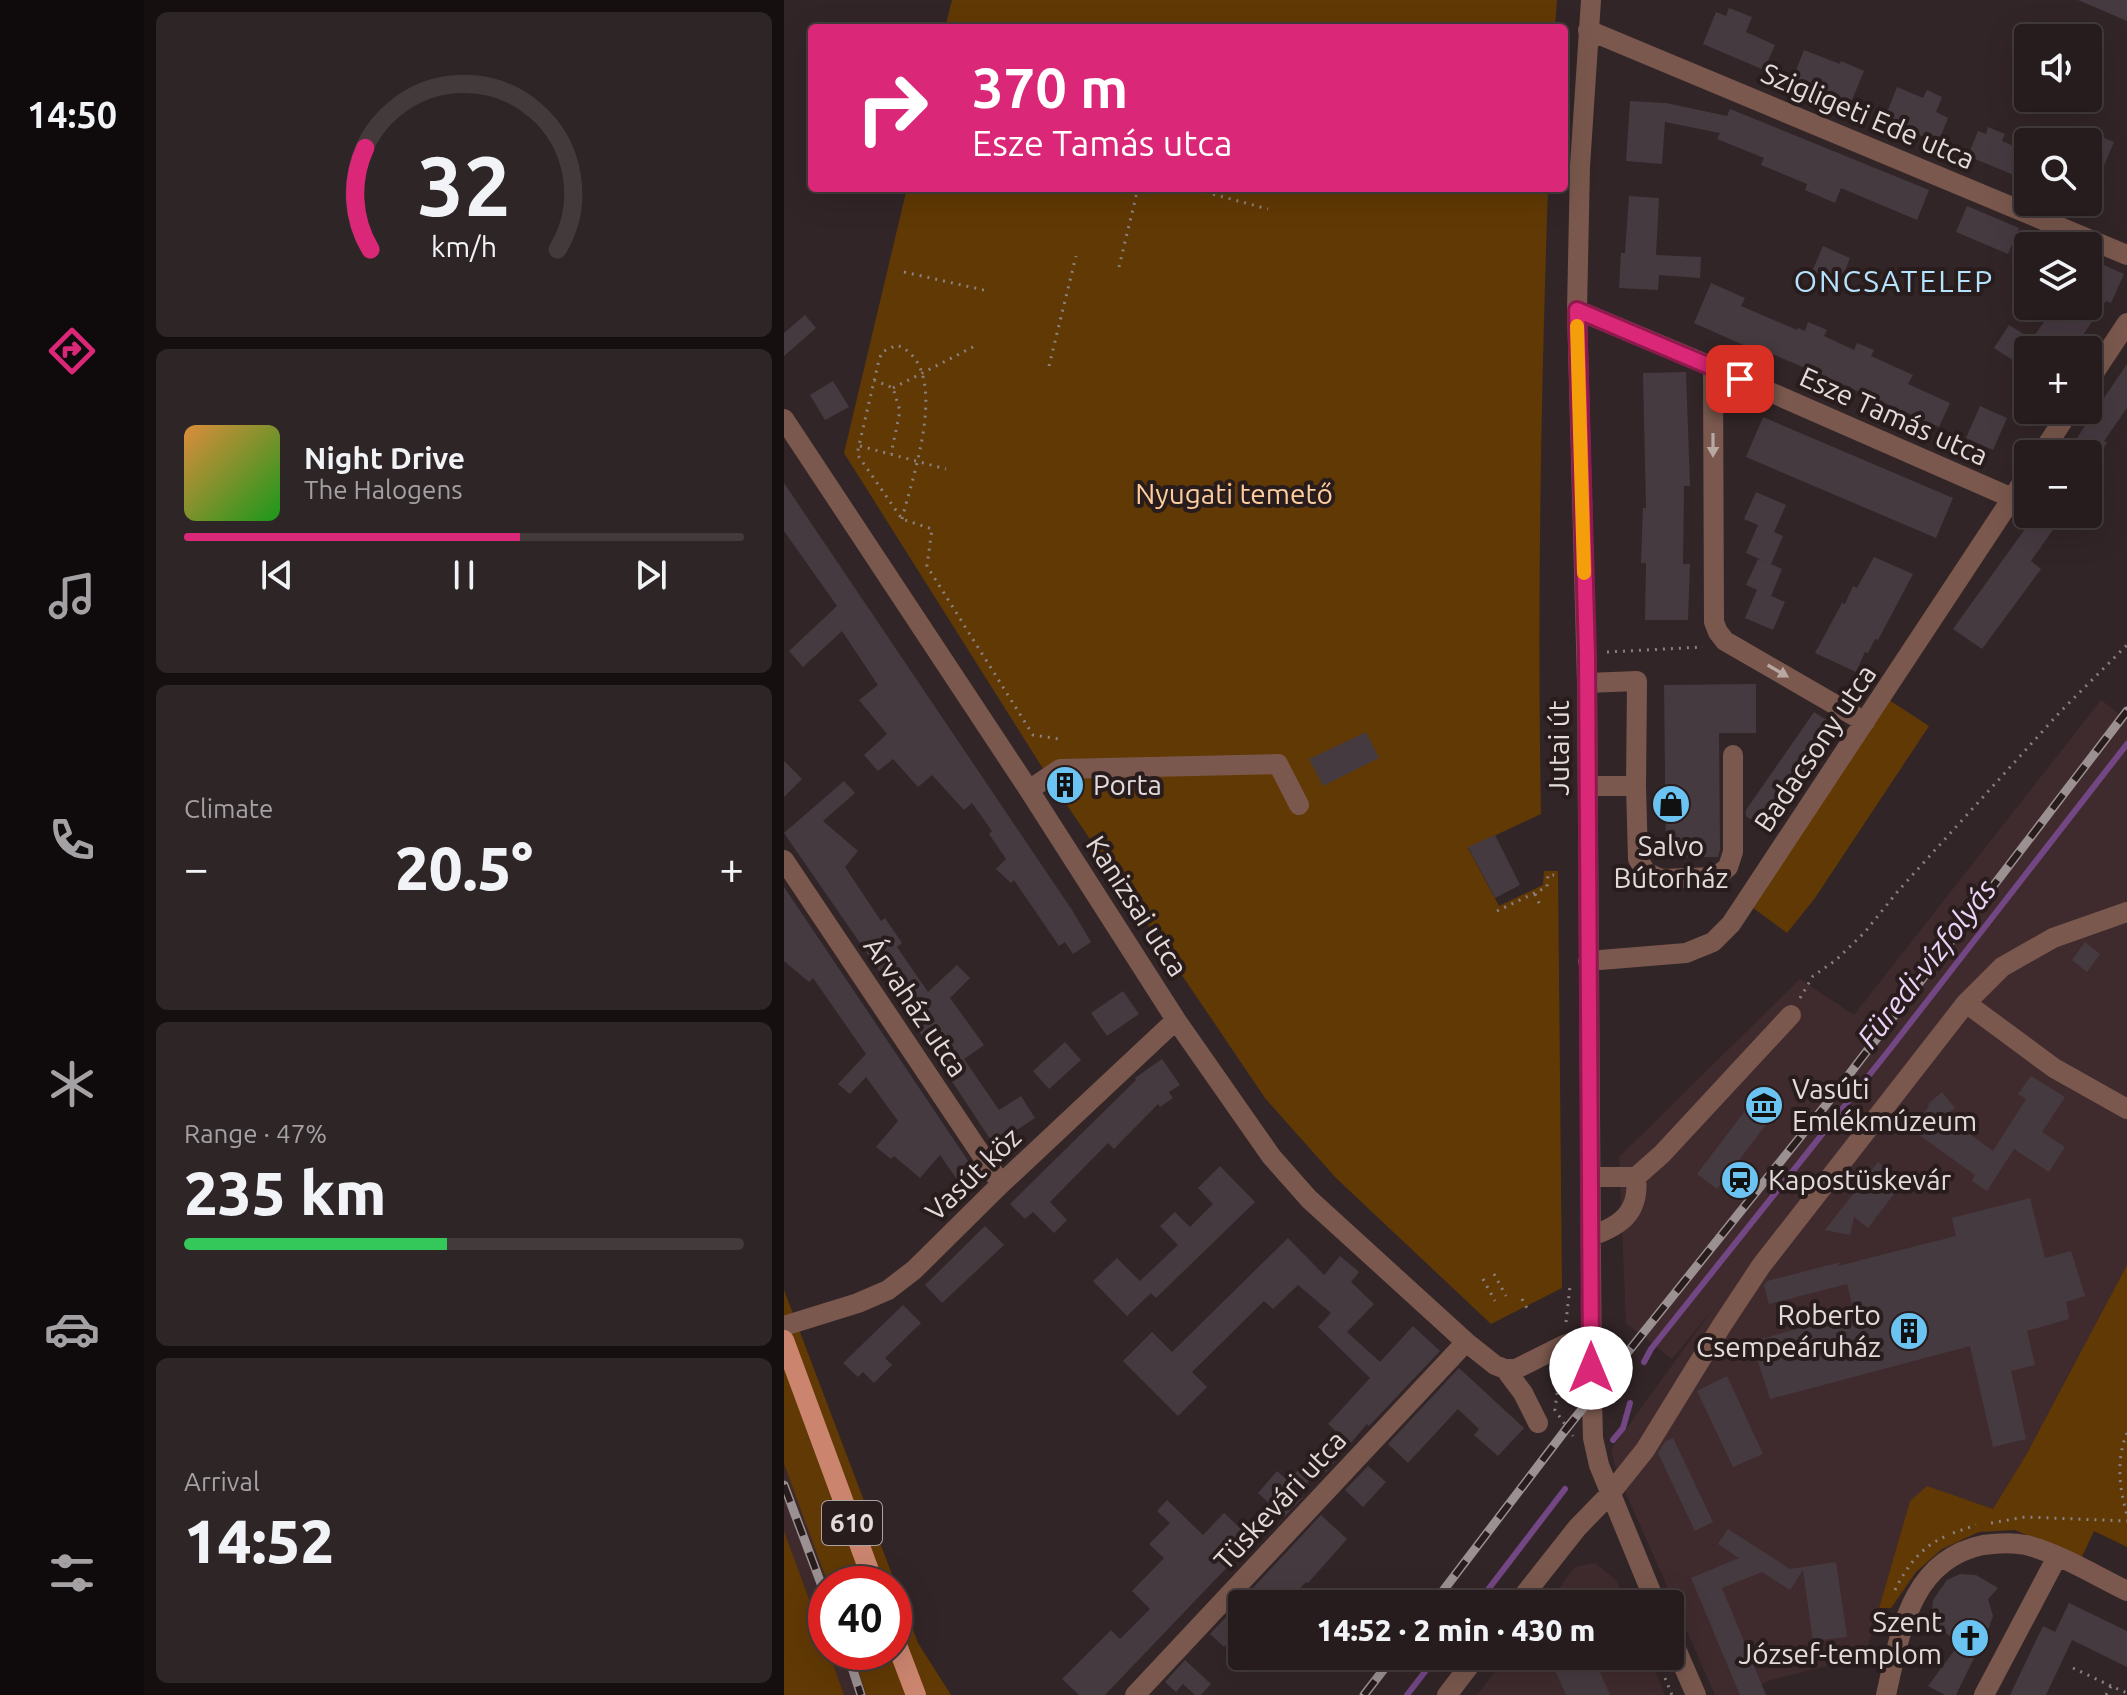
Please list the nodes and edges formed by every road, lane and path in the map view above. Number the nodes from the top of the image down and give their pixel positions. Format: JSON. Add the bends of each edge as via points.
{"nodes":[{"id":1,"x":1591,"y":0,"type":"edge"},
{"id":2,"x":1588,"y":30,"type":"junction"},
{"id":3,"x":1137,"y":192,"type":"edge"},
{"id":4,"x":1205,"y":192,"type":"edge"},
{"id":5,"x":1268,"y":209,"type":"dead end"},
{"id":6,"x":2127,"y":255,"type":"edge"},
{"id":7,"x":1076,"y":256,"type":"dead end"},
{"id":8,"x":1119,"y":267,"type":"dead end"},
{"id":9,"x":904,"y":272,"type":"dead end"},
{"id":10,"x":988,"y":291,"type":"dead end"},
{"id":11,"x":1577,"y":310,"type":"junction"},
{"id":12,"x":2127,"y":323,"type":"edge"},
{"id":13,"x":975,"y":346,"type":"dead end"},
{"id":14,"x":2102,"y":361,"type":"edge"},
{"id":15,"x":1049,"y":366,"type":"dead end"},
{"id":16,"x":1713,"y":367,"type":"junction"},
{"id":17,"x":923,"y":373,"type":"junction"},
{"id":18,"x":874,"y":380,"type":"junction"},
{"id":19,"x":893,"y":388,"type":"junction"},
{"id":20,"x":784,"y":419,"type":"edge"},
{"id":21,"x":859,"y":446,"type":"junction"},
{"id":22,"x":891,"y":454,"type":"junction"},
{"id":23,"x":916,"y":461,"type":"junction"},
{"id":24,"x":946,"y":469,"type":"dead end"},
{"id":25,"x":2014,"y":495,"type":"edge"},
{"id":26,"x":2012,"y":498,"type":"junction"},
{"id":27,"x":902,"y":519,"type":"junction"},
{"id":28,"x":1725,"y":641,"type":"junction"},
{"id":29,"x":2127,"y":645,"type":"edge"},
{"id":30,"x":1587,"y":654,"type":"junction"},
{"id":31,"x":1587,"y":683,"type":"junction"},
{"id":32,"x":1865,"y":722,"type":"junction"},
{"id":33,"x":1059,"y":739,"type":"dead end"},
{"id":34,"x":1733,"y":755,"type":"dead end"},
{"id":35,"x":1588,"y":786,"type":"junction"},
{"id":36,"x":1636,"y":786,"type":"junction"},
{"id":37,"x":1029,"y":790,"type":"junction"},
{"id":38,"x":1299,"y":805,"type":"dead end"},
{"id":39,"x":784,"y":860,"type":"edge"},
{"id":40,"x":1554,"y":875,"type":"dead end"},
{"id":41,"x":1535,"y":893,"type":"junction"},
{"id":42,"x":1540,"y":905,"type":"dead end"},
{"id":43,"x":1497,"y":911,"type":"dead end"},
{"id":44,"x":2127,"y":912,"type":"edge"},
{"id":45,"x":1588,"y":961,"type":"junction"},
{"id":46,"x":1966,"y":1003,"type":"junction"},
{"id":47,"x":1791,"y":1015,"type":"joint"},
{"id":48,"x":1176,"y":1020,"type":"junction"},
{"id":49,"x":2127,"y":1109,"type":"edge"},
{"id":50,"x":1590,"y":1177,"type":"junction"},
{"id":51,"x":1636,"y":1177,"type":"junction"},
{"id":52,"x":1001,"y":1184,"type":"junction"},
{"id":53,"x":1591,"y":1236,"type":"junction"},
{"id":54,"x":1494,"y":1274,"type":"dead end"},
{"id":55,"x":1483,"y":1279,"type":"dead end"},
{"id":56,"x":1506,"y":1296,"type":"dead end"},
{"id":57,"x":1522,"y":1299,"type":"dead end"},
{"id":58,"x":1495,"y":1301,"type":"dead end"},
{"id":59,"x":1529,"y":1312,"type":"dead end"},
{"id":60,"x":784,"y":1326,"type":"edge"},
{"id":61,"x":1591,"y":1336,"type":"junction"},
{"id":62,"x":784,"y":1340,"type":"edge"},
{"id":63,"x":1466,"y":1342,"type":"junction"},
{"id":64,"x":1505,"y":1369,"type":"junction"},
{"id":65,"x":1538,"y":1423,"type":"dead end"},
{"id":66,"x":2127,"y":1433,"type":"edge"},
{"id":67,"x":1609,"y":1495,"type":"junction"},
{"id":68,"x":2127,"y":1515,"type":"edge"},
{"id":69,"x":2057,"y":1557,"type":"junction"},
{"id":70,"x":867,"y":1566,"type":"edge"},
{"id":71,"x":1528,"y":1590,"type":"edge"},
{"id":72,"x":1650,"y":1590,"type":"edge"},
{"id":73,"x":2127,"y":1591,"type":"edge"},
{"id":74,"x":1684,"y":1667,"type":"edge"},
{"id":75,"x":2073,"y":1668,"type":"dead end"},
{"id":76,"x":907,"y":1670,"type":"edge"},
{"id":77,"x":1466,"y":1670,"type":"edge"},
{"id":78,"x":2111,"y":1686,"type":"junction"},
{"id":79,"x":2127,"y":1693,"type":"edge"},
{"id":80,"x":916,"y":1695,"type":"edge"},
{"id":81,"x":1135,"y":1695,"type":"edge"},
{"id":82,"x":1447,"y":1695,"type":"edge"},
{"id":83,"x":1696,"y":1695,"type":"edge"},
{"id":84,"x":1886,"y":1695,"type":"edge"},
{"id":85,"x":1984,"y":1695,"type":"edge"},
{"id":86,"x":2106,"y":1695,"type":"edge"}],
"edges":[{"from":1,"to":2,"type":"street","name":"Jutai út"},
{"from":2,"to":6,"type":"street","name":"Szigligeti Ede utca"},
{"from":2,"to":11,"type":"street","name":"Jutai út"},
{"from":3,"to":8,"type":"path"},
{"from":4,"to":5,"type":"path"},
{"from":7,"to":15,"type":"path"},
{"from":9,"to":10,"type":"path"},
{"from":11,"to":16,"type":"street","name":"Esze Tamás utca"},
{"from":11,"to":30,"type":"street","name":"Jutai út"},
{"from":12,"to":14,"type":"street"},
{"from":13,"to":17,"type":"path"},
{"from":16,"to":26,"type":"street","name":"Esze Tamás utca"},
{"from":16,"to":28,"type":"street","one_way":true,"via":[[1714,622]]},
{"from":17,"to":18,"type":"path","via":[[914,356],[897,345],[882,352]]},
{"from":17,"to":19,"type":"path"},
{"from":17,"to":23,"type":"path","via":[[927,417]]},
{"from":18,"to":19,"type":"path"},
{"from":18,"to":21,"type":"path"},
{"from":19,"to":22,"type":"path","via":[[900,411]]},
{"from":20,"to":37,"type":"street","name":"Kanizsai utca"},
{"from":21,"to":22,"type":"path"},
{"from":21,"to":27,"type":"path","via":[[857,454]]},
{"from":22,"to":23,"type":"path"},
{"from":23,"to":24,"type":"path"},
{"from":23,"to":27,"type":"path"},
{"from":25,"to":26,"type":"street","name":"Badacsony utca"},
{"from":26,"to":32,"type":"street","name":"Badacsony utca"},
{"from":27,"to":33,"type":"path","via":[[932,529],[927,566],[1033,735]]},
{"from":28,"to":30,"type":"path"},
{"from":28,"to":32,"type":"street","one_way":true},
{"from":29,"to":47,"type":"path","via":[[2060,712],[1865,932],[1813,976]]},
{"from":30,"to":31,"type":"street","name":"Jutai út"},
{"from":31,"to":35,"type":"street","name":"Jutai út"},
{"from":31,"to":36,"type":"street","via":[[1637,681]]},
{"from":32,"to":45,"type":"street","name":"Badacsony utca","via":[[1731,924],[1713,942],[1686,953]]},
{"from":34,"to":36,"type":"street","via":[[1733,852],[1728,867],[1716,877],[1661,879],[1646,872],[1638,859]]},
{"from":35,"to":36,"type":"street"},
{"from":35,"to":45,"type":"street","name":"Jutai út"},
{"from":37,"to":38,"type":"street","via":[[1060,769],[1278,764]]},
{"from":37,"to":48,"type":"street","name":"Kanizsai utca"},
{"from":39,"to":52,"type":"street","name":"Árvaház utca"},
{"from":40,"to":41,"type":"path","via":[[1548,875],[1547,887]]},
{"from":41,"to":42,"type":"path"},
{"from":41,"to":43,"type":"path"},
{"from":44,"to":46,"type":"street","via":[[2040,945],[2002,967]]},
{"from":45,"to":50,"type":"street","name":"Jutai út"},
{"from":46,"to":49,"type":"street","via":[[2054,1068]]},
{"from":46,"to":67,"type":"street","via":[[1761,1266],[1652,1440]]},
{"from":47,"to":51,"type":"street"},
{"from":48,"to":52,"type":"street","name":"Vasút köz"},
{"from":48,"to":63,"type":"street","name":"Kanizsai utca","via":[[1271,1156],[1309,1199]]},
{"from":50,"to":51,"type":"street"},
{"from":50,"to":53,"type":"street","name":"Jutai út"},
{"from":51,"to":53,"type":"street","via":[[1638,1192],[1630,1212],[1612,1229]]},
{"from":52,"to":60,"type":"street","name":"Vasút köz","via":[[888,1290]]},
{"from":53,"to":61,"type":"street","name":"Jutai út"},
{"from":54,"to":56,"type":"path"},
{"from":55,"to":58,"type":"path"},
{"from":57,"to":59,"type":"path"},
{"from":61,"to":64,"type":"street","via":[[1525,1366]]},
{"from":61,"to":67,"type":"street","name":"Jutai út","via":[[1593,1438]]},
{"from":62,"to":70,"type":"main road","number":"610"},
{"from":63,"to":64,"type":"street","name":"Kanizsai utca"},
{"from":63,"to":81,"type":"street","name":"Tüskevári utca"},
{"from":64,"to":65,"type":"street","name":"Kanizsai utca"},
{"from":66,"to":68,"type":"path","via":[[2119,1465]]},
{"from":67,"to":71,"type":"street"},
{"from":67,"to":72,"type":"street"},
{"from":69,"to":73,"type":"street"},
{"from":69,"to":84,"type":"street","via":[[1998,1542],[1966,1549],[1939,1567],[1917,1590]]},
{"from":69,"to":85,"type":"street"},
{"from":74,"to":83,"type":"street"},
{"from":75,"to":78,"type":"path"},
{"from":76,"to":80,"type":"main road"},
{"from":77,"to":82,"type":"street"},
{"from":78,"to":79,"type":"path"},
{"from":78,"to":86,"type":"path"}]}
